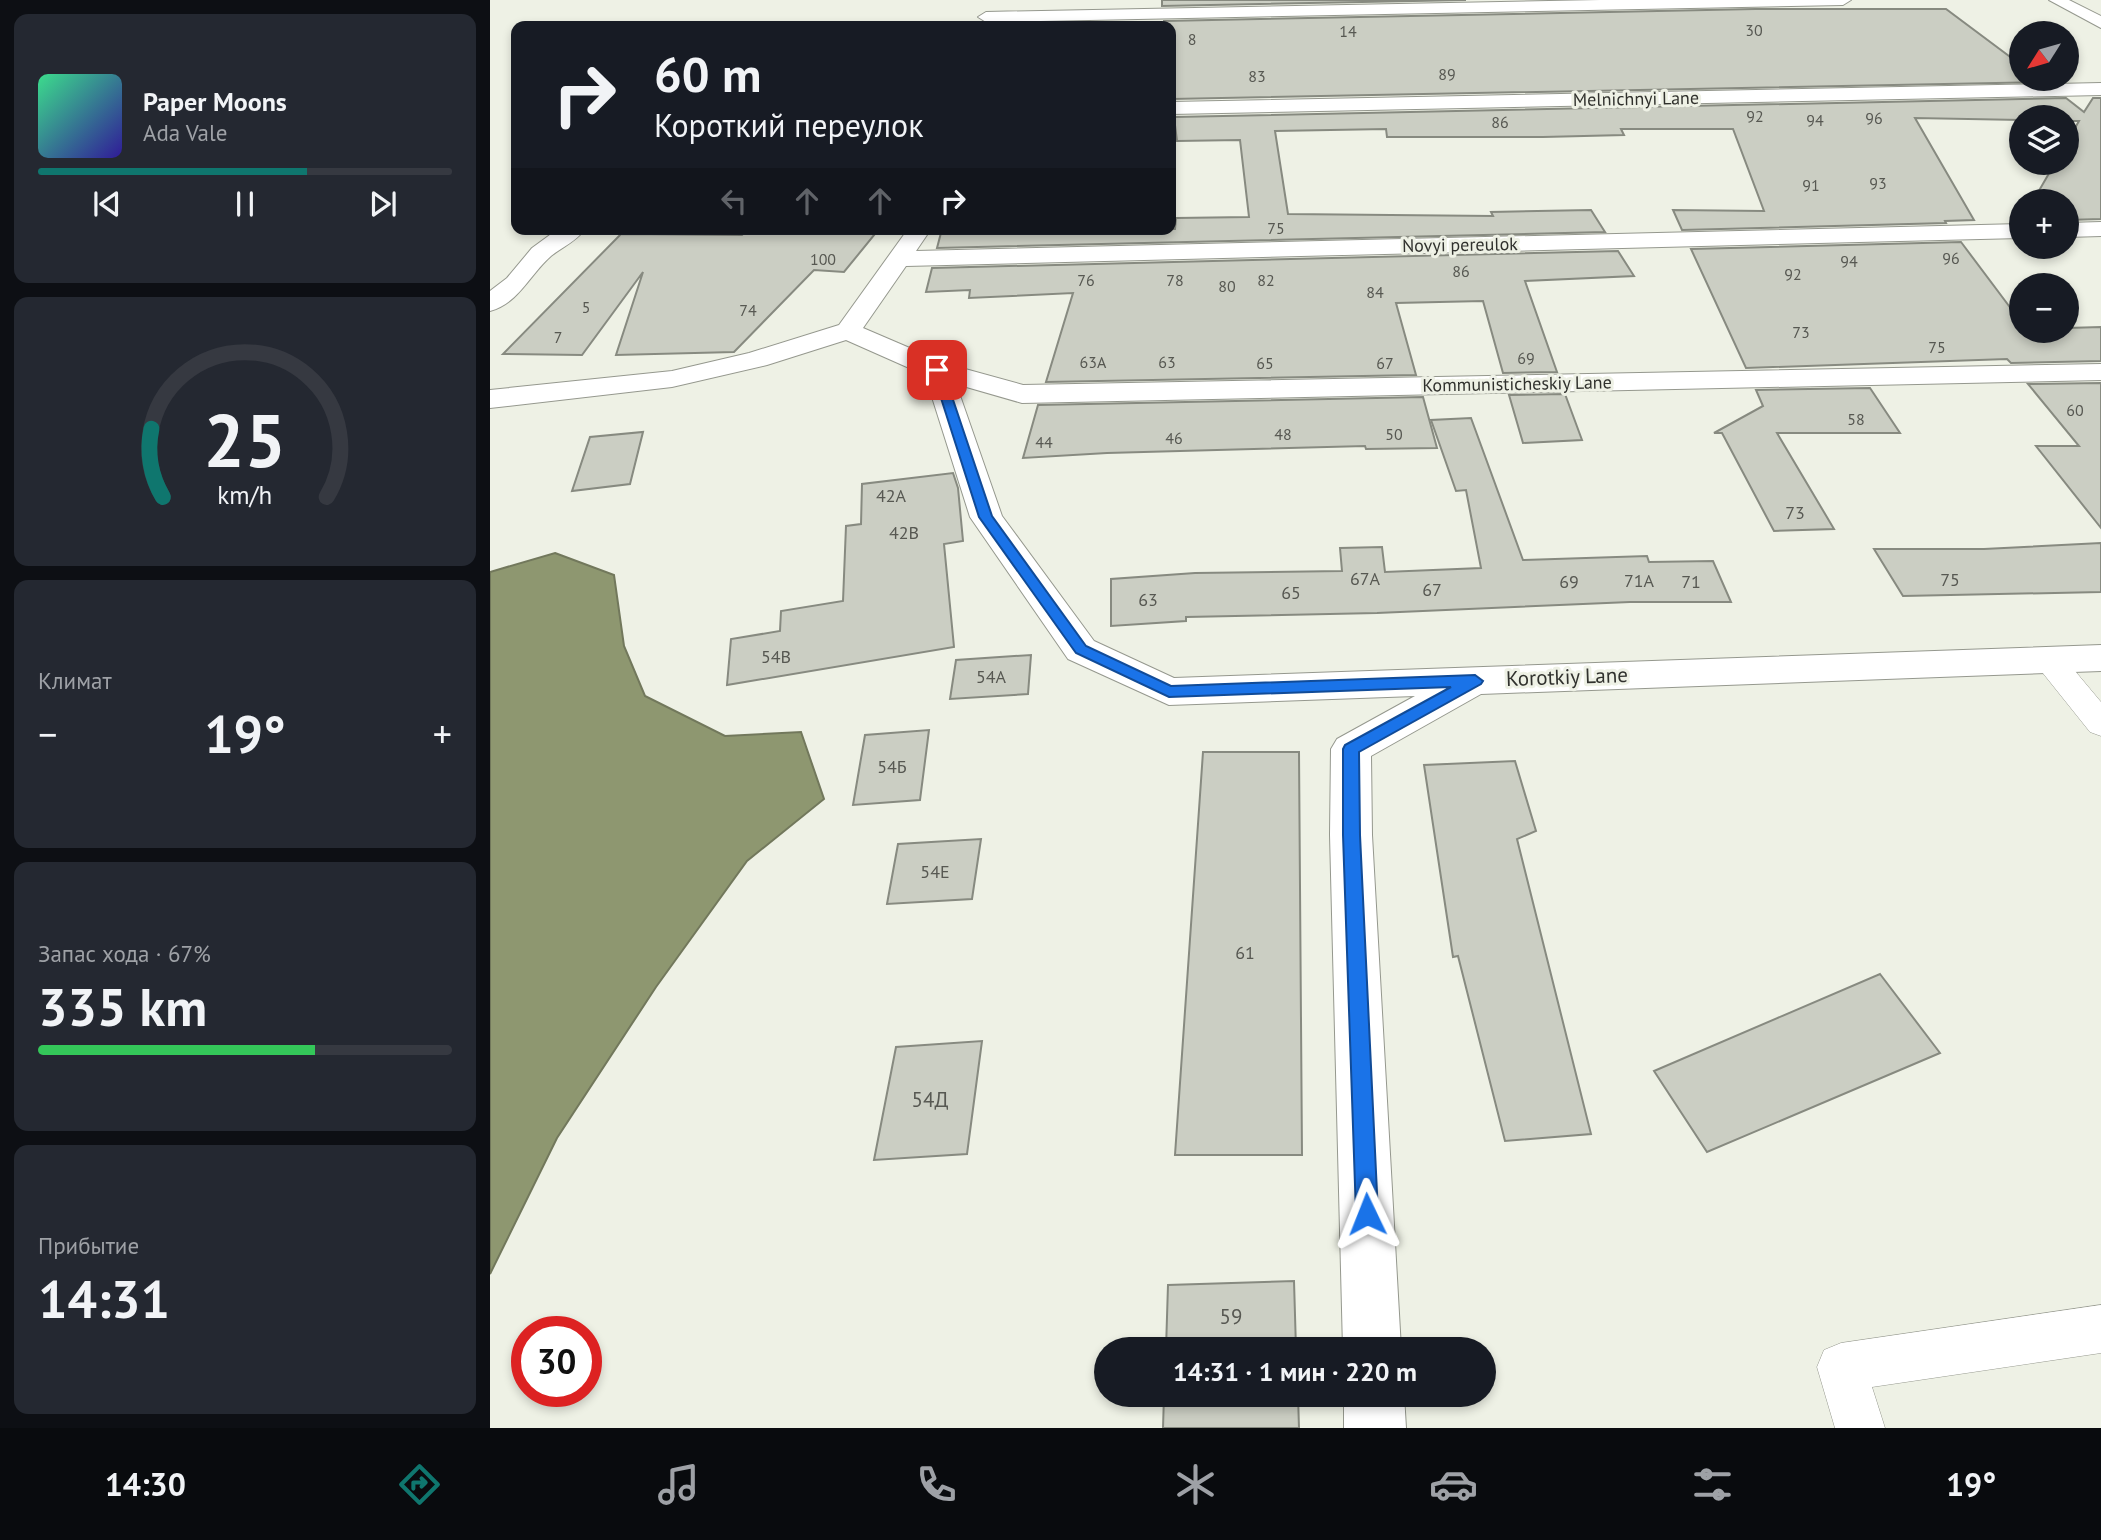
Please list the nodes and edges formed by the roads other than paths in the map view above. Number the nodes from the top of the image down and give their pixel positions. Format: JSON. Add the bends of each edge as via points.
{"nodes":[{"id":1,"x":1843,"y":0,"type":"edge"},
{"id":2,"x":2057,"y":0,"type":"edge"},
{"id":3,"x":1318,"y":5,"type":"edge"},
{"id":4,"x":986,"y":14,"type":"edge"},
{"id":5,"x":1065,"y":21,"type":"edge"},
{"id":6,"x":2101,"y":23,"type":"edge"},
{"id":7,"x":2101,"y":89,"type":"edge"},
{"id":8,"x":1176,"y":108,"type":"edge"},
{"id":9,"x":2101,"y":229,"type":"edge"},
{"id":10,"x":2079,"y":230,"type":"edge"},
{"id":11,"x":2009,"y":231,"type":"edge"},
{"id":12,"x":566,"y":235,"type":"edge"},
{"id":13,"x":916,"y":235,"type":"edge"},
{"id":14,"x":900,"y":259,"type":"junction"},
{"id":15,"x":490,"y":303,"type":"edge"},
{"id":16,"x":848,"y":331,"type":"junction"},
{"id":17,"x":937,"y":370,"type":"junction"},
{"id":18,"x":2101,"y":372,"type":"edge"},
{"id":19,"x":490,"y":399,"type":"edge"},
{"id":20,"x":2101,"y":658,"type":"edge"},
{"id":21,"x":2049,"y":660,"type":"junction"},
{"id":22,"x":1475,"y":681,"type":"junction"},
{"id":23,"x":2101,"y":724,"type":"edge"},
{"id":24,"x":2101,"y":1329,"type":"edge"},
{"id":25,"x":1372,"y":1337,"type":"edge"},
{"id":26,"x":1375,"y":1407,"type":"edge"},
{"id":27,"x":1376,"y":1428,"type":"edge"},
{"id":28,"x":1860,"y":1428,"type":"edge"}],
"edges":[{"from":1,"to":3,"type":"street"},
{"from":2,"to":6,"type":"street"},
{"from":3,"to":5,"type":"street"},
{"from":4,"to":5,"type":"street"},
{"from":7,"to":8,"type":"street","name":"Melnichnyi Lane"},
{"from":9,"to":10,"type":"street"},
{"from":11,"to":14,"type":"street","name":"Novyi pereulok"},
{"from":12,"to":15,"type":"street","via":[[540,253],[516,283]]},
{"from":13,"to":14,"type":"street"},
{"from":14,"to":16,"type":"street"},
{"from":16,"to":17,"type":"street"},
{"from":16,"to":19,"type":"street","via":[[672,379]]},
{"from":17,"to":18,"type":"street","name":"Kommunisticheskiy Lane","via":[[1022,394]]},
{"from":17,"to":22,"type":"street","name":"Korotkiy Lane","via":[[986,517],[1081,649],[1169,691]]},
{"from":20,"to":21,"type":"street","name":"Korotkiy Lane"},
{"from":21,"to":22,"type":"street","name":"Korotkiy Lane"},
{"from":21,"to":23,"type":"lane"},
{"from":22,"to":25,"type":"street","via":[[1351,749]]},
{"from":24,"to":28,"type":"lane","via":[[1841,1367]]},
{"from":26,"to":27,"type":"street"}]}
